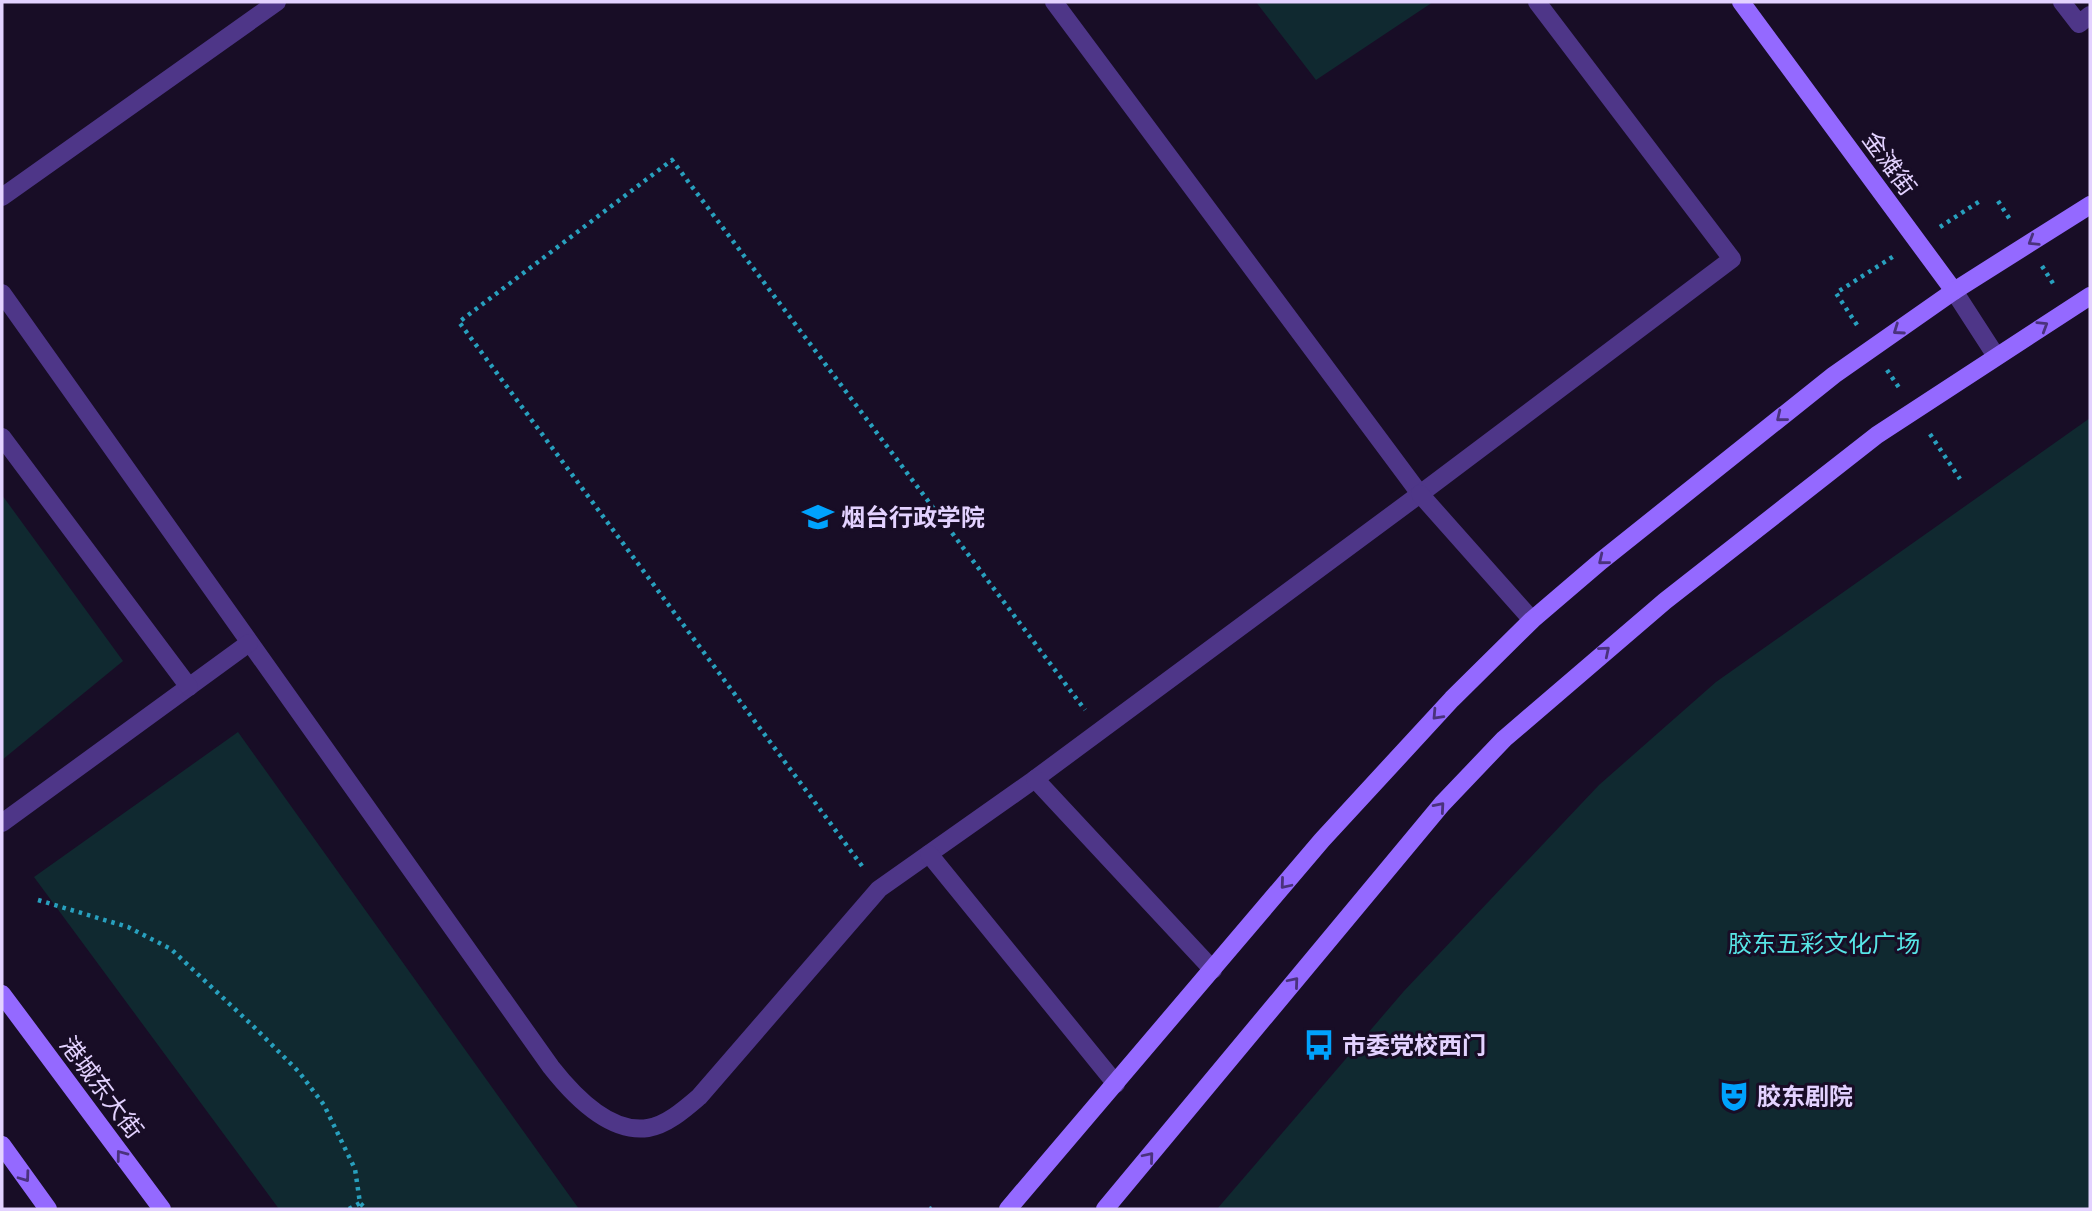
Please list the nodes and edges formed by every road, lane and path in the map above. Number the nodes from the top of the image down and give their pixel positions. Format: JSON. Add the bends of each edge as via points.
{"nodes":[{"id":1,"x":277,"y":2,"type":"edge"},
{"id":2,"x":1054,"y":2,"type":"edge"},
{"id":3,"x":1537,"y":2,"type":"edge"},
{"id":4,"x":1741,"y":2,"type":"edge"},
{"id":5,"x":2062,"y":2,"type":"edge"},
{"id":6,"x":2090,"y":15,"type":"edge"},
{"id":7,"x":2,"y":197,"type":"edge"},
{"id":8,"x":2090,"y":205,"type":"edge"},
{"id":9,"x":1954,"y":291,"type":"junction"},
{"id":10,"x":2,"y":293,"type":"edge"},
{"id":11,"x":2090,"y":296,"type":"edge"},
{"id":12,"x":1996,"y":356,"type":"junction"},
{"id":13,"x":2,"y":437,"type":"edge"},
{"id":14,"x":1420,"y":494,"type":"junction"},
{"id":15,"x":1532,"y":620,"type":"junction"},
{"id":16,"x":249,"y":643,"type":"junction"},
{"id":17,"x":190,"y":687,"type":"junction"},
{"id":18,"x":1100,"y":730,"type":"junction"},
{"id":19,"x":1034,"y":779,"type":"junction"},
{"id":20,"x":2,"y":823,"type":"edge"},
{"id":21,"x":929,"y":854,"type":"junction"},
{"id":22,"x":879,"y":889,"type":"junction"},
{"id":23,"x":38,"y":900,"type":"dead end"},
{"id":24,"x":1213,"y":970,"type":"junction"},
{"id":25,"x":2,"y":994,"type":"edge"},
{"id":26,"x":1116,"y":1083,"type":"junction"},
{"id":27,"x":2,"y":1145,"type":"edge"},
{"id":28,"x":360,"y":1203,"type":"junction"},
{"id":29,"x":48,"y":1209,"type":"edge"},
{"id":30,"x":162,"y":1209,"type":"edge"},
{"id":31,"x":349,"y":1209,"type":"edge"},
{"id":32,"x":366,"y":1209,"type":"edge"},
{"id":33,"x":1008,"y":1209,"type":"edge"},
{"id":34,"x":1105,"y":1209,"type":"edge"}],
"edges":[{"from":1,"to":7,"type":"street"},
{"from":2,"to":14,"type":"street"},
{"from":3,"to":14,"type":"street","via":[[1732,259]]},
{"from":4,"to":9,"type":"street","name":"金滩街"},
{"from":5,"to":6,"type":"street","via":[[2079,24]]},
{"from":8,"to":9,"type":"street","one_way":true},
{"from":9,"to":12,"type":"street","name":"金滩街"},
{"from":9,"to":15,"type":"street","one_way":true,"via":[[1834,375]]},
{"from":10,"to":16,"type":"street"},
{"from":12,"to":11,"type":"street","one_way":true},
{"from":34,"to":12,"type":"street","one_way":true,"via":[[1441,804],[1504,738],[1665,601],[1877,435]]},
{"from":13,"to":17,"type":"street"},
{"from":14,"to":15,"type":"street"},
{"from":14,"to":18,"type":"street"},
{"from":15,"to":24,"type":"street","one_way":true,"via":[[1322,840]]},
{"from":16,"to":17,"type":"street"},
{"from":16,"to":22,"type":"street","via":[[551,1067],[575,1095],[618,1124],[651,1128],[699,1097]]},
{"from":17,"to":20,"type":"street"},
{"from":18,"to":19,"type":"street"},
{"from":18,"to":22,"type":"path","via":[[672,160],[459,322]]},
{"from":19,"to":21,"type":"street"},
{"from":19,"to":24,"type":"street"},
{"from":21,"to":22,"type":"street"},
{"from":21,"to":26,"type":"street"},
{"from":23,"to":28,"type":"path","via":[[128,927],[171,949],[253,1026],[324,1105],[355,1169]]},
{"from":24,"to":26,"type":"street"},
{"from":30,"to":25,"type":"street","name":"港城东大街","one_way":true},
{"from":26,"to":33,"type":"street"},
{"from":27,"to":29,"type":"street","one_way":true},
{"from":28,"to":31,"type":"path"},
{"from":28,"to":32,"type":"path"}]}
